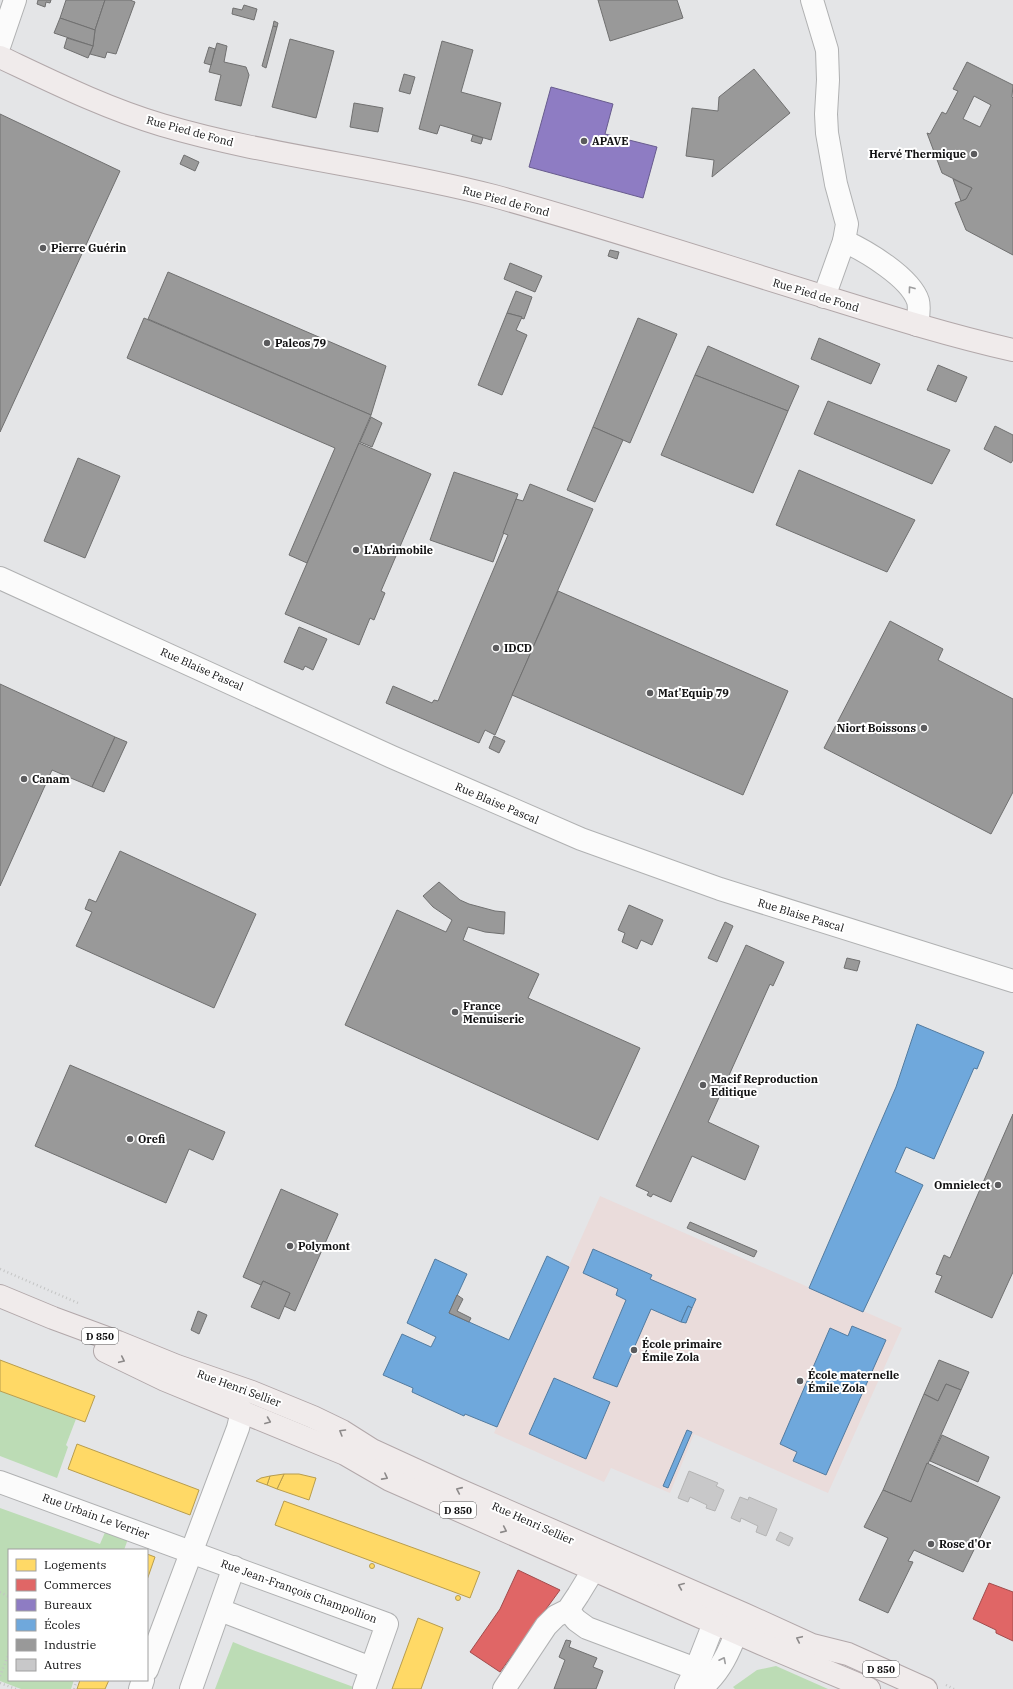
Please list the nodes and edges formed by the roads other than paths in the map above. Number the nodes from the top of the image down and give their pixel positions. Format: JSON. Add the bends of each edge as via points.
{"nodes":[{"id":1,"x":15,"y":0,"type":"edge"},
{"id":2,"x":812,"y":0,"type":"edge"},
{"id":3,"x":0,"y":44,"type":"edge"},
{"id":4,"x":0,"y":57,"type":"edge"},
{"id":5,"x":844,"y":241,"type":"junction"},
{"id":6,"x":824,"y":297,"type":"junction"},
{"id":7,"x":917,"y":325,"type":"junction"},
{"id":8,"x":1013,"y":350,"type":"edge"},
{"id":9,"x":0,"y":578,"type":"edge"},
{"id":10,"x":1013,"y":981,"type":"edge"},
{"id":11,"x":0,"y":1296,"type":"edge"},
{"id":12,"x":53,"y":1318,"type":"junction"},
{"id":13,"x":242,"y":1411,"type":"junction"},
{"id":14,"x":0,"y":1482,"type":"edge"},
{"id":15,"x":191,"y":1551,"type":"junction"},
{"id":16,"x":596,"y":1560,"type":"junction"},
{"id":17,"x":234,"y":1567,"type":"junction"},
{"id":18,"x":220,"y":1610,"type":"junction"},
{"id":19,"x":568,"y":1610,"type":"junction"},
{"id":20,"x":718,"y":1613,"type":"junction"},
{"id":21,"x":740,"y":1623,"type":"junction"},
{"id":22,"x":148,"y":1667,"type":"edge"},
{"id":23,"x":371,"y":1668,"type":"junction"},
{"id":24,"x":698,"y":1679,"type":"edge"},
{"id":25,"x":191,"y":1689,"type":"edge"},
{"id":26,"x":364,"y":1689,"type":"edge"},
{"id":27,"x":504,"y":1689,"type":"edge"},
{"id":28,"x":686,"y":1689,"type":"edge"},
{"id":29,"x":869,"y":1689,"type":"edge"},
{"id":30,"x":926,"y":1689,"type":"edge"}],
"edges":[{"from":1,"to":3,"type":"street"},
{"from":2,"to":5,"type":"street","via":[[827,50],[827,133],[846,224]]},
{"from":4,"to":6,"type":"main road","name":"Rue Pied de Fond","via":[[92,100],[161,125],[243,146],[497,197]]},
{"from":5,"to":6,"type":"street"},
{"from":7,"to":5,"type":"street","one_way":true,"via":[[918,302],[907,284],[880,260]]},
{"from":6,"to":7,"type":"main road","name":"Rue Pied de Fond"},
{"from":7,"to":8,"type":"main road","name":"Rue Pied de Fond"},
{"from":9,"to":10,"type":"street","name":"Rue Blaise Pascal","via":[[392,757],[581,838],[720,889]]},
{"from":11,"to":12,"type":"main road","name":"Rue Henri Sellier","number":"D 850"},
{"from":12,"to":13,"type":"main road","name":"Rue Henri Sellier","number":"D 850","one_way":true,"via":[[110,1354],[165,1380]]},
{"from":16,"to":12,"type":"main road","name":"Rue Henri Sellier","number":"D 850","one_way":true,"via":[[457,1489],[372,1450],[313,1417]]},
{"from":13,"to":15,"type":"street","via":[[238,1428]]},
{"from":13,"to":16,"type":"main road","name":"Rue Henri Sellier","number":"D 850","one_way":true,"via":[[345,1454],[390,1480]]},
{"from":14,"to":15,"type":"street","name":"Rue Urbain Le Verrier"},
{"from":15,"to":17,"type":"street","name":"Rue Jean-François Champollion"},
{"from":15,"to":22,"type":"street"},
{"from":16,"to":19,"type":"street","via":[[589,1577]]},
{"from":16,"to":20,"type":"main road","name":"Rue Henri Sellier","number":"D 850"},
{"from":17,"to":18,"type":"street"},
{"from":17,"to":23,"type":"street","name":"Rue Jean-François Champollion","via":[[388,1624]]},
{"from":18,"to":23,"type":"street"},
{"from":18,"to":25,"type":"street"},
{"from":19,"to":24,"type":"street","via":[[587,1628]]},
{"from":19,"to":27,"type":"street","via":[[556,1616],[546,1626]]},
{"from":20,"to":21,"type":"main road","name":"Rue Henri Sellier","number":"D 850"},
{"from":20,"to":24,"type":"street"},
{"from":24,"to":21,"type":"street","one_way":true,"via":[[713,1678]]},
{"from":21,"to":29,"type":"main road","name":"Rue Henri Sellier","number":"D 850"},
{"from":30,"to":21,"type":"main road","name":"Rue Henri Sellier","number":"D 850","one_way":true,"via":[[848,1654]]},
{"from":23,"to":26,"type":"street","name":"Rue Jean-François Champollion"},
{"from":24,"to":28,"type":"street"}]}
